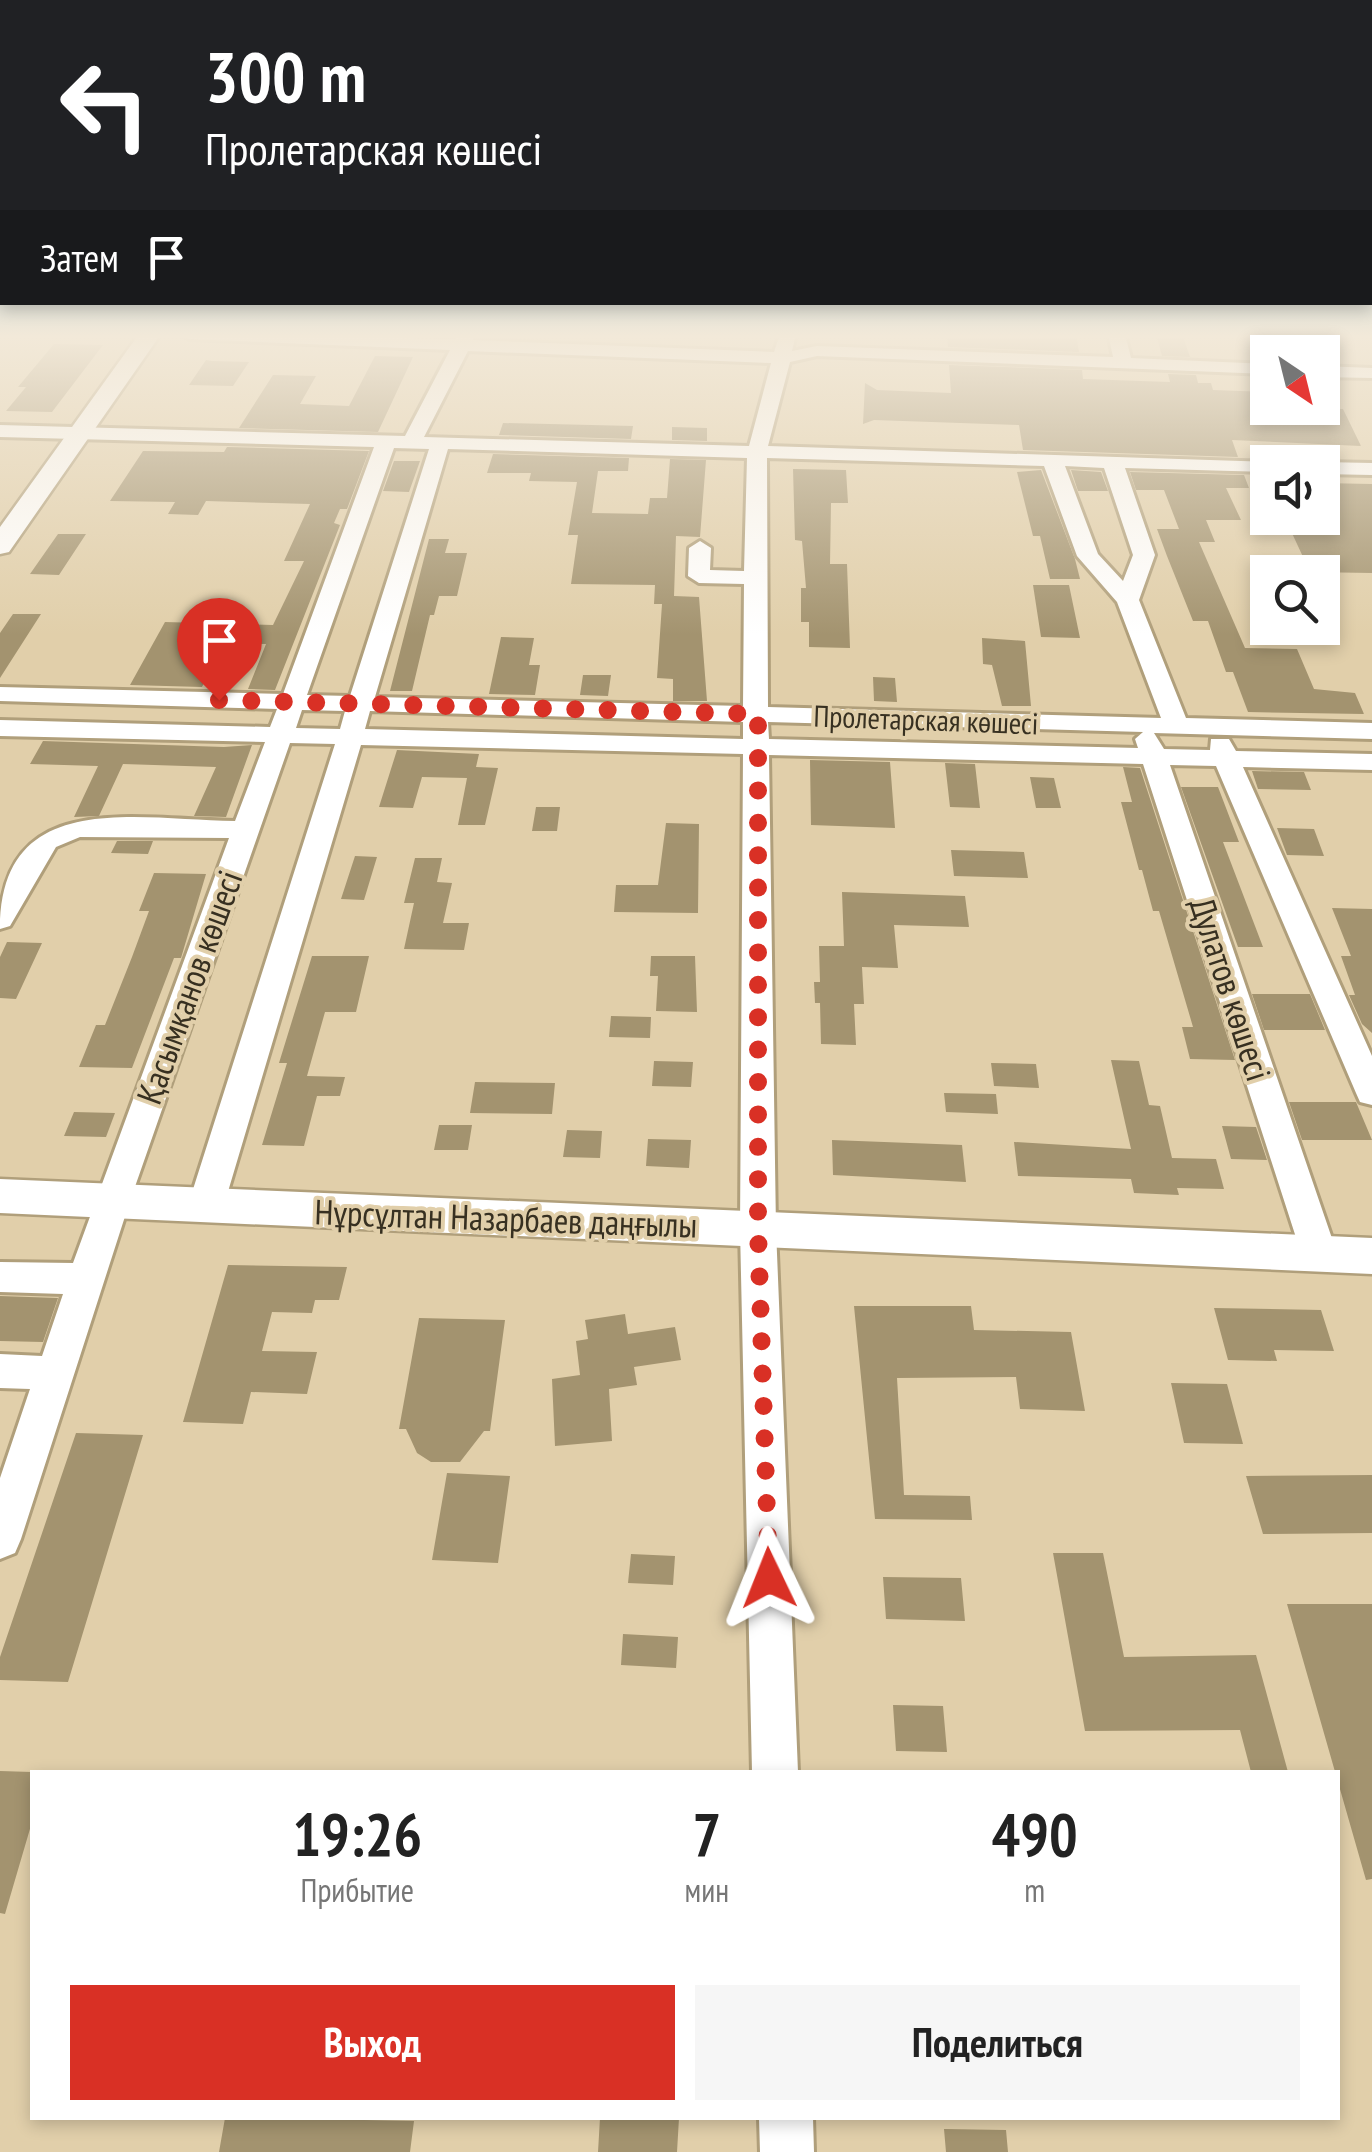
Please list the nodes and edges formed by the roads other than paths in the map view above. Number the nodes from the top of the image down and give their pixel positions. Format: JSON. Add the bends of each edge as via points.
{"nodes":[{"id":1,"x":75,"y":434,"type":"edge"},
{"id":2,"x":145,"y":434,"type":"edge"},
{"id":3,"x":417,"y":434,"type":"edge"},
{"id":4,"x":762,"y":434,"type":"edge"},
{"id":5,"x":414,"y":440,"type":"junction"},
{"id":6,"x":757,"y":452,"type":"junction"},
{"id":7,"x":1052,"y":459,"type":"junction"},
{"id":8,"x":1112,"y":460,"type":"junction"},
{"id":9,"x":1250,"y":465,"type":"edge"},
{"id":10,"x":1340,"y":469,"type":"edge"},
{"id":11,"x":1372,"y":470,"type":"edge"},
{"id":12,"x":0,"y":546,"type":"edge"},
{"id":13,"x":700,"y":548,"type":"dead end"},
{"id":14,"x":754,"y":578,"type":"junction"},
{"id":15,"x":1128,"y":600,"type":"junction"},
{"id":16,"x":0,"y":694,"type":"edge"},
{"id":17,"x":292,"y":702,"type":"junction"},
{"id":18,"x":360,"y":704,"type":"junction"},
{"id":19,"x":758,"y":714,"type":"junction"},
{"id":20,"x":1144,"y":725,"type":"junction"},
{"id":21,"x":1176,"y":726,"type":"junction"},
{"id":22,"x":1212,"y":727,"type":"junction"},
{"id":23,"x":0,"y":728,"type":"edge"},
{"id":24,"x":1372,"y":730,"type":"edge"},
{"id":25,"x":280,"y":735,"type":"junction"},
{"id":26,"x":350,"y":737,"type":"junction"},
{"id":27,"x":758,"y":747,"type":"junction"},
{"id":28,"x":1154,"y":757,"type":"junction"},
{"id":29,"x":1226,"y":759,"type":"junction"},
{"id":30,"x":1372,"y":762,"type":"edge"},
{"id":31,"x":246,"y":830,"type":"junction"},
{"id":32,"x":0,"y":920,"type":"edge"},
{"id":33,"x":1372,"y":1093,"type":"edge"},
{"id":34,"x":0,"y":1196,"type":"edge"},
{"id":35,"x":112,"y":1201,"type":"junction"},
{"id":36,"x":206,"y":1205,"type":"junction"},
{"id":37,"x":758,"y":1229,"type":"junction"},
{"id":38,"x":1319,"y":1252,"type":"junction"},
{"id":39,"x":1372,"y":1256,"type":"edge"},
{"id":40,"x":0,"y":1277,"type":"edge"},
{"id":41,"x":86,"y":1280,"type":"junction"},
{"id":42,"x":0,"y":1371,"type":"edge"},
{"id":43,"x":55,"y":1373,"type":"junction"},
{"id":44,"x":0,"y":1539,"type":"edge"},
{"id":45,"x":775,"y":1770,"type":"edge"},
{"id":46,"x":786,"y":2120,"type":"edge"},
{"id":47,"x":786,"y":2152,"type":"edge"}],
"edges":[{"from":1,"to":12,"type":"main road"},
{"from":2,"to":5,"type":"street"},
{"from":3,"to":5,"type":"street","name":"Қасымқанов көшесі"},
{"from":4,"to":6,"type":"street"},
{"from":5,"to":6,"type":"street"},
{"from":5,"to":17,"type":"street","name":"Қасымқанов көшесі"},
{"from":5,"to":18,"type":"street","name":"Қасымқанов көшесі"},
{"from":6,"to":7,"type":"street"},
{"from":6,"to":14,"type":"street"},
{"from":7,"to":8,"type":"street"},
{"from":7,"to":15,"type":"street","via":[[1088,556]]},
{"from":8,"to":9,"type":"street"},
{"from":8,"to":15,"type":"street","via":[[1144,555]]},
{"from":10,"to":11,"type":"street"},
{"from":13,"to":14,"type":"street","via":[[698,576]]},
{"from":14,"to":19,"type":"street"},
{"from":15,"to":21,"type":"street"},
{"from":16,"to":17,"type":"street","name":"Пролетарская көшесі"},
{"from":17,"to":18,"type":"street","name":"Пролетарская көшесі"},
{"from":17,"to":25,"type":"street","name":"Қасымқанов көшесі"},
{"from":18,"to":19,"type":"street","name":"Пролетарская көшесі"},
{"from":18,"to":26,"type":"street","name":"Қасымқанов көшесі"},
{"from":19,"to":20,"type":"street","name":"Пролетарская көшесі"},
{"from":19,"to":27,"type":"street"},
{"from":20,"to":21,"type":"street","name":"Пролетарская көшесі"},
{"from":20,"to":28,"type":"street","name":"Дулатов көшесі"},
{"from":21,"to":22,"type":"street","name":"Пролетарская көшесі"},
{"from":22,"to":24,"type":"street","name":"Пролетарская көшесі"},
{"from":22,"to":29,"type":"street"},
{"from":23,"to":25,"type":"street","name":"Пролетарская көшесі"},
{"from":25,"to":26,"type":"street","name":"Пролетарская көшесі"},
{"from":25,"to":31,"type":"street","name":"Қасымқанов көшесі"},
{"from":26,"to":27,"type":"street","name":"Пролетарская көшесі"},
{"from":26,"to":36,"type":"street","name":"Қасымқанов көшесі"},
{"from":27,"to":28,"type":"street","name":"Пролетарская көшесі"},
{"from":27,"to":37,"type":"street"},
{"from":28,"to":29,"type":"street","name":"Пролетарская көшесі"},
{"from":28,"to":38,"type":"street","name":"Дулатов көшесі"},
{"from":29,"to":30,"type":"street","name":"Пролетарская көшесі"},
{"from":29,"to":33,"type":"street"},
{"from":31,"to":32,"type":"street","via":[[76,828],[46,841]]},
{"from":31,"to":35,"type":"street","name":"Қасымқанов көшесі"},
{"from":34,"to":35,"type":"main road","name":"Нұрсұлтан Назарбаев даңғылы"},
{"from":35,"to":36,"type":"main road","name":"Нұрсұлтан Назарбаев даңғылы"},
{"from":35,"to":41,"type":"street","name":"Қасымқанов көшесі"},
{"from":36,"to":37,"type":"main road","name":"Нұрсұлтан Назарбаев даңғылы"},
{"from":37,"to":38,"type":"main road","name":"Нұрсұлтан Назарбаев даңғылы"},
{"from":37,"to":45,"type":"street"},
{"from":38,"to":39,"type":"main road","name":"Нұрсұлтан Назарбаев даңғылы"},
{"from":40,"to":41,"type":"street"},
{"from":41,"to":43,"type":"street","name":"Қасымқанов көшесі"},
{"from":42,"to":43,"type":"street"},
{"from":43,"to":44,"type":"street","name":"Қасымқанов көшесі"},
{"from":46,"to":47,"type":"street"}]}
